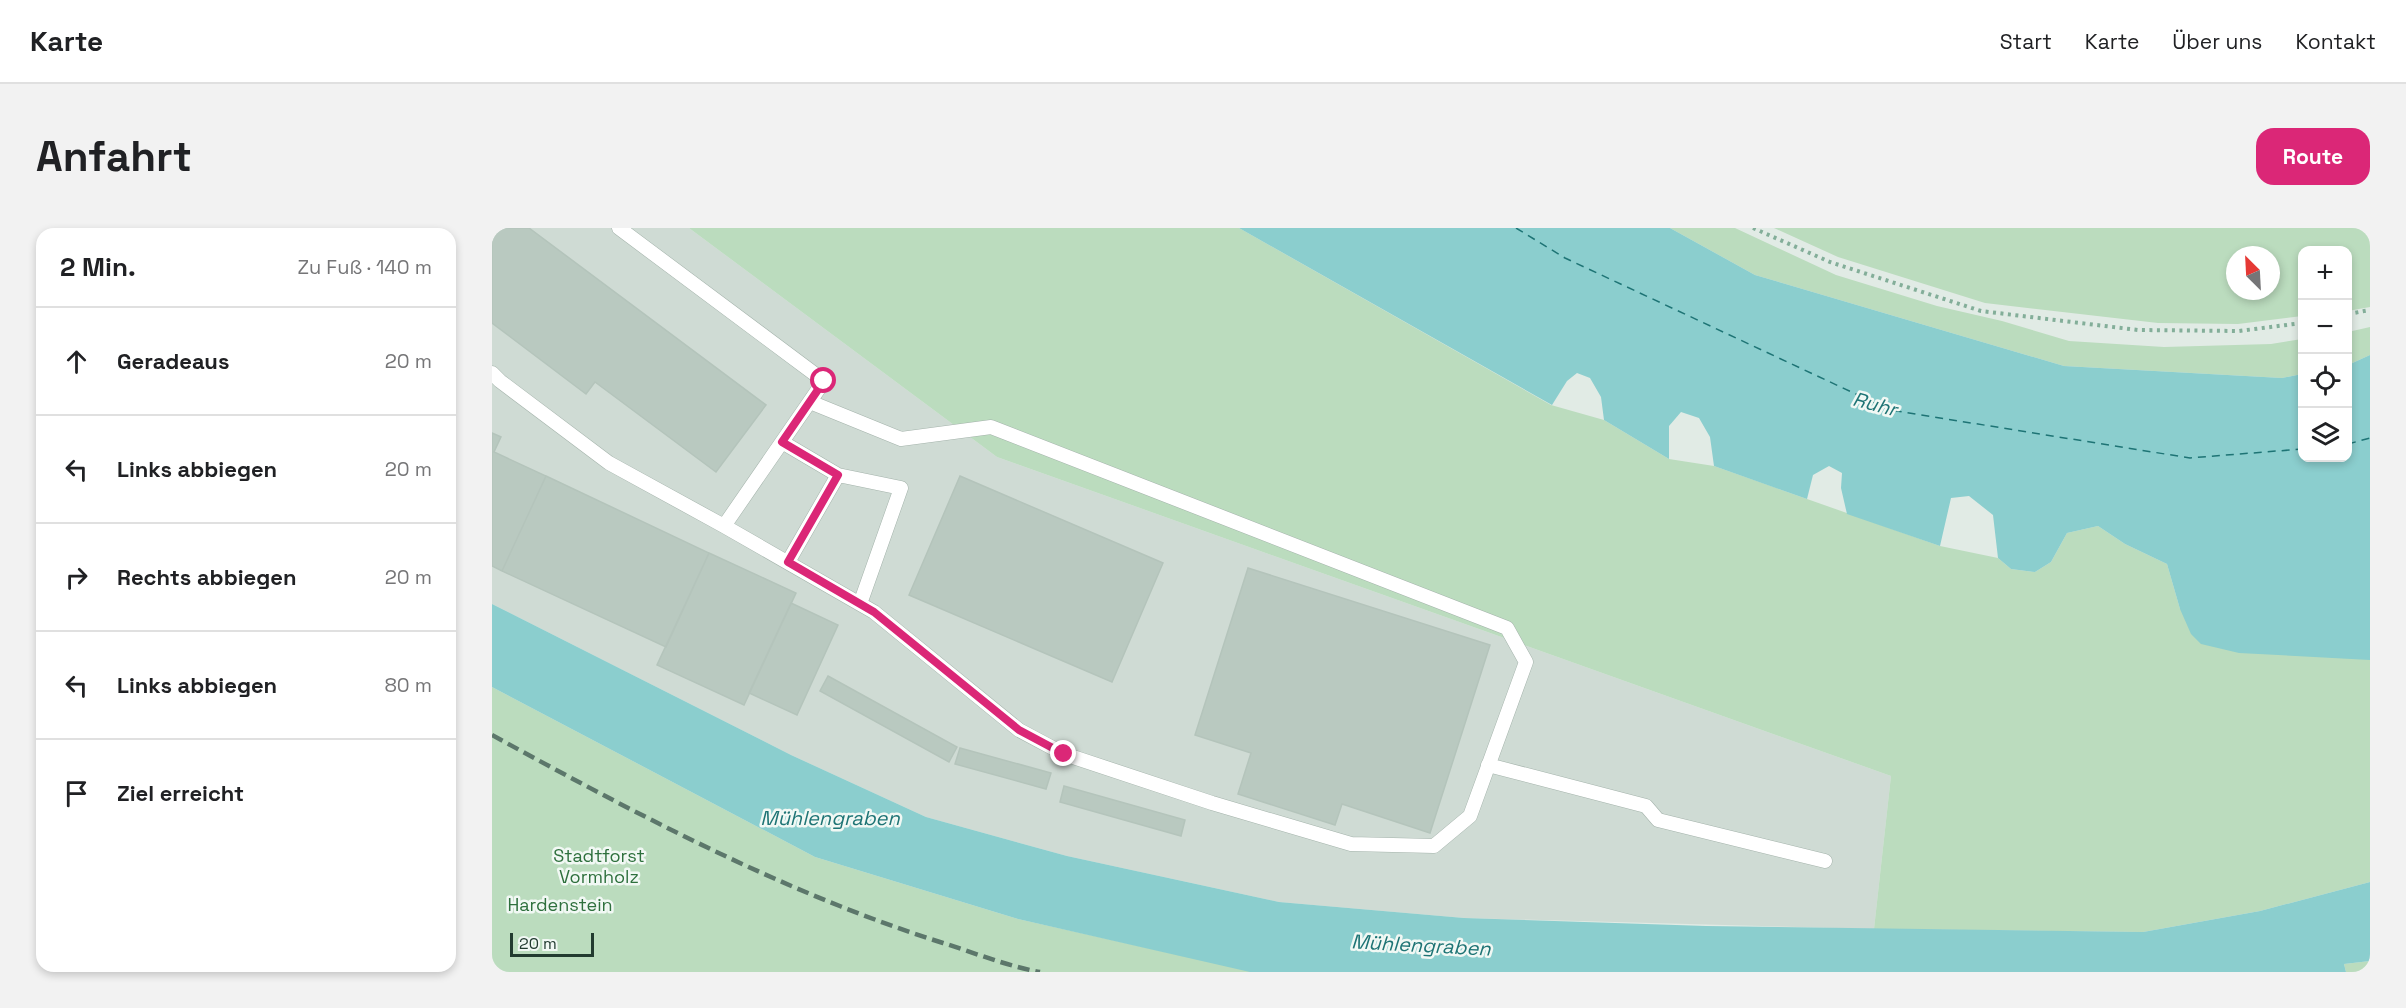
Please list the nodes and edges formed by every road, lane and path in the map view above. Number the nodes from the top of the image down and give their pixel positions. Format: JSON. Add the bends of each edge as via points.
{"nodes":[{"id":1,"x":619,"y":228,"type":"edge"},
{"id":2,"x":1753,"y":228,"type":"edge"},
{"id":3,"x":2370,"y":310,"type":"edge"},
{"id":4,"x":2352,"y":313,"type":"edge"},
{"id":5,"x":2298,"y":324,"type":"edge"},
{"id":6,"x":492,"y":373,"type":"edge"},
{"id":7,"x":810,"y":402,"type":"junction"},
{"id":8,"x":782,"y":442,"type":"junction"},
{"id":9,"x":838,"y":475,"type":"junction"},
{"id":10,"x":724,"y":526,"type":"junction"},
{"id":11,"x":788,"y":562,"type":"junction"},
{"id":12,"x":860,"y":604,"type":"junction"},
{"id":13,"x":1488,"y":765,"type":"junction"},
{"id":14,"x":1825,"y":861,"type":"dead end"}],
"edges":[{"from":1,"to":7,"type":"lane","via":[[824,381]]},
{"from":2,"to":5,"type":"path","via":[[1830,262],[1981,311],[2138,330],[2239,331]]},
{"from":3,"to":4,"type":"path"},
{"from":6,"to":10,"type":"lane","via":[[609,463]]},
{"from":7,"to":8,"type":"lane"},
{"from":7,"to":13,"type":"lane","via":[[902,439],[991,427],[1507,628],[1526,662]]},
{"from":8,"to":9,"type":"lane"},
{"from":8,"to":10,"type":"lane"},
{"from":9,"to":11,"type":"lane"},
{"from":9,"to":12,"type":"lane","via":[[901,488]]},
{"from":10,"to":11,"type":"lane"},
{"from":11,"to":12,"type":"lane"},
{"from":12,"to":13,"type":"lane","via":[[1019,730],[1064,754],[1351,844],[1434,846],[1470,816]]},
{"from":13,"to":14,"type":"lane","via":[[1646,806],[1658,820]]}]}
